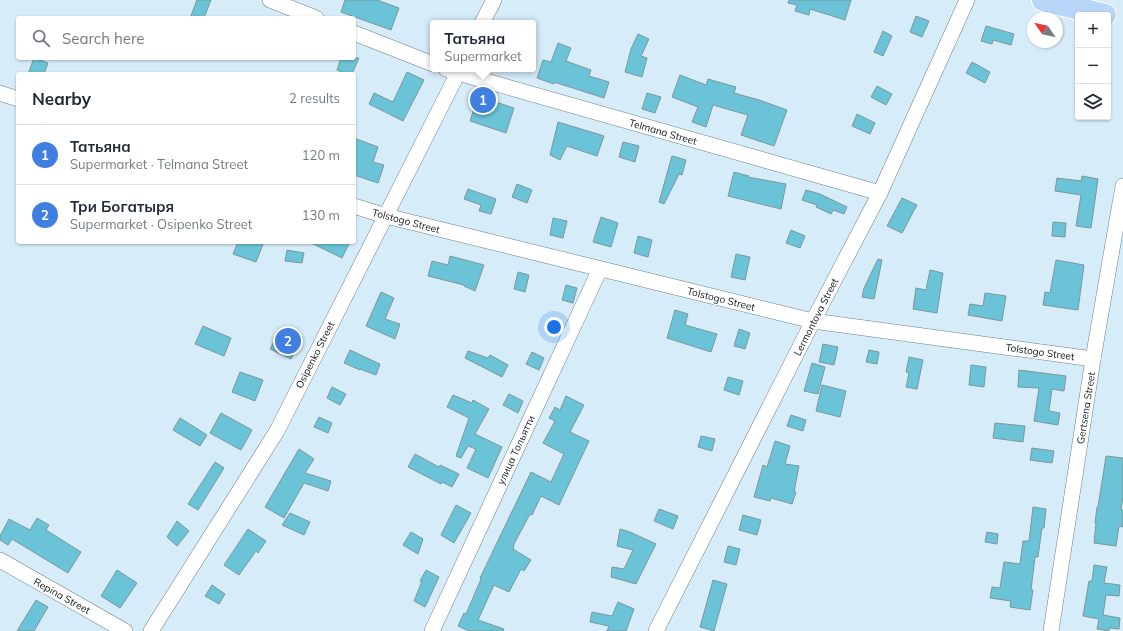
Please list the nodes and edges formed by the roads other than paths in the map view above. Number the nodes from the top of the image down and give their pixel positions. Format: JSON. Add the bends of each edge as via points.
{"nodes":[{"id":1,"x":270,"y":0,"type":"edge"},
{"id":2,"x":494,"y":0,"type":"edge"},
{"id":3,"x":967,"y":0,"type":"edge"},
{"id":4,"x":1043,"y":0,"type":"edge"},
{"id":5,"x":1094,"y":12,"type":"edge"},
{"id":6,"x":311,"y":16,"type":"edge"},
{"id":7,"x":1111,"y":16,"type":"edge"},
{"id":8,"x":1123,"y":19,"type":"edge"},
{"id":9,"x":484,"y":20,"type":"edge"},
{"id":10,"x":356,"y":34,"type":"edge"},
{"id":11,"x":430,"y":63,"type":"edge"},
{"id":12,"x":454,"y":72,"type":"edge"},
{"id":13,"x":462,"y":72,"type":"edge"},
{"id":14,"x":0,"y":93,"type":"edge"},
{"id":15,"x":16,"y":98,"type":"edge"},
{"id":16,"x":1123,"y":186,"type":"edge"},
{"id":17,"x":880,"y":193,"type":"junction"},
{"id":18,"x":356,"y":207,"type":"edge"},
{"id":19,"x":386,"y":216,"type":"junction"},
{"id":20,"x":600,"y":269,"type":"junction"},
{"id":21,"x":813,"y":321,"type":"junction"},
{"id":22,"x":1093,"y":359,"type":"junction"},
{"id":23,"x":0,"y":560,"type":"edge"},
{"id":24,"x":125,"y":631,"type":"edge"},
{"id":25,"x":151,"y":631,"type":"edge"},
{"id":26,"x":432,"y":631,"type":"edge"},
{"id":27,"x":656,"y":631,"type":"edge"},
{"id":28,"x":1051,"y":631,"type":"edge"}],
"edges":[{"from":1,"to":6,"type":"street"},
{"from":2,"to":9,"type":"street"},
{"from":3,"to":17,"type":"street","name":"Lermontova Street"},
{"from":4,"to":5,"type":"main road"},
{"from":7,"to":8,"type":"main road"},
{"from":10,"to":11,"type":"street"},
{"from":12,"to":19,"type":"street","name":"Osipenko Street"},
{"from":13,"to":17,"type":"street","name":"Telmana Street"},
{"from":14,"to":15,"type":"street"},
{"from":16,"to":22,"type":"street","name":"Gertsena Street"},
{"from":17,"to":21,"type":"street","name":"Lermontova Street"},
{"from":18,"to":19,"type":"street","name":"Tolstogo Street"},
{"from":19,"to":20,"type":"street","name":"Tolstogo Street"},
{"from":19,"to":25,"type":"street","name":"Osipenko Street","via":[[277,431]]},
{"from":20,"to":21,"type":"street","name":"Tolstogo Street"},
{"from":20,"to":26,"type":"street","name":"улица Тольятти"},
{"from":21,"to":22,"type":"street","name":"Tolstogo Street"},
{"from":21,"to":27,"type":"street","name":"Lermontova Street"},
{"from":22,"to":28,"type":"street","name":"Gertsena Street"},
{"from":23,"to":24,"type":"street","name":"Repina Street"}]}
